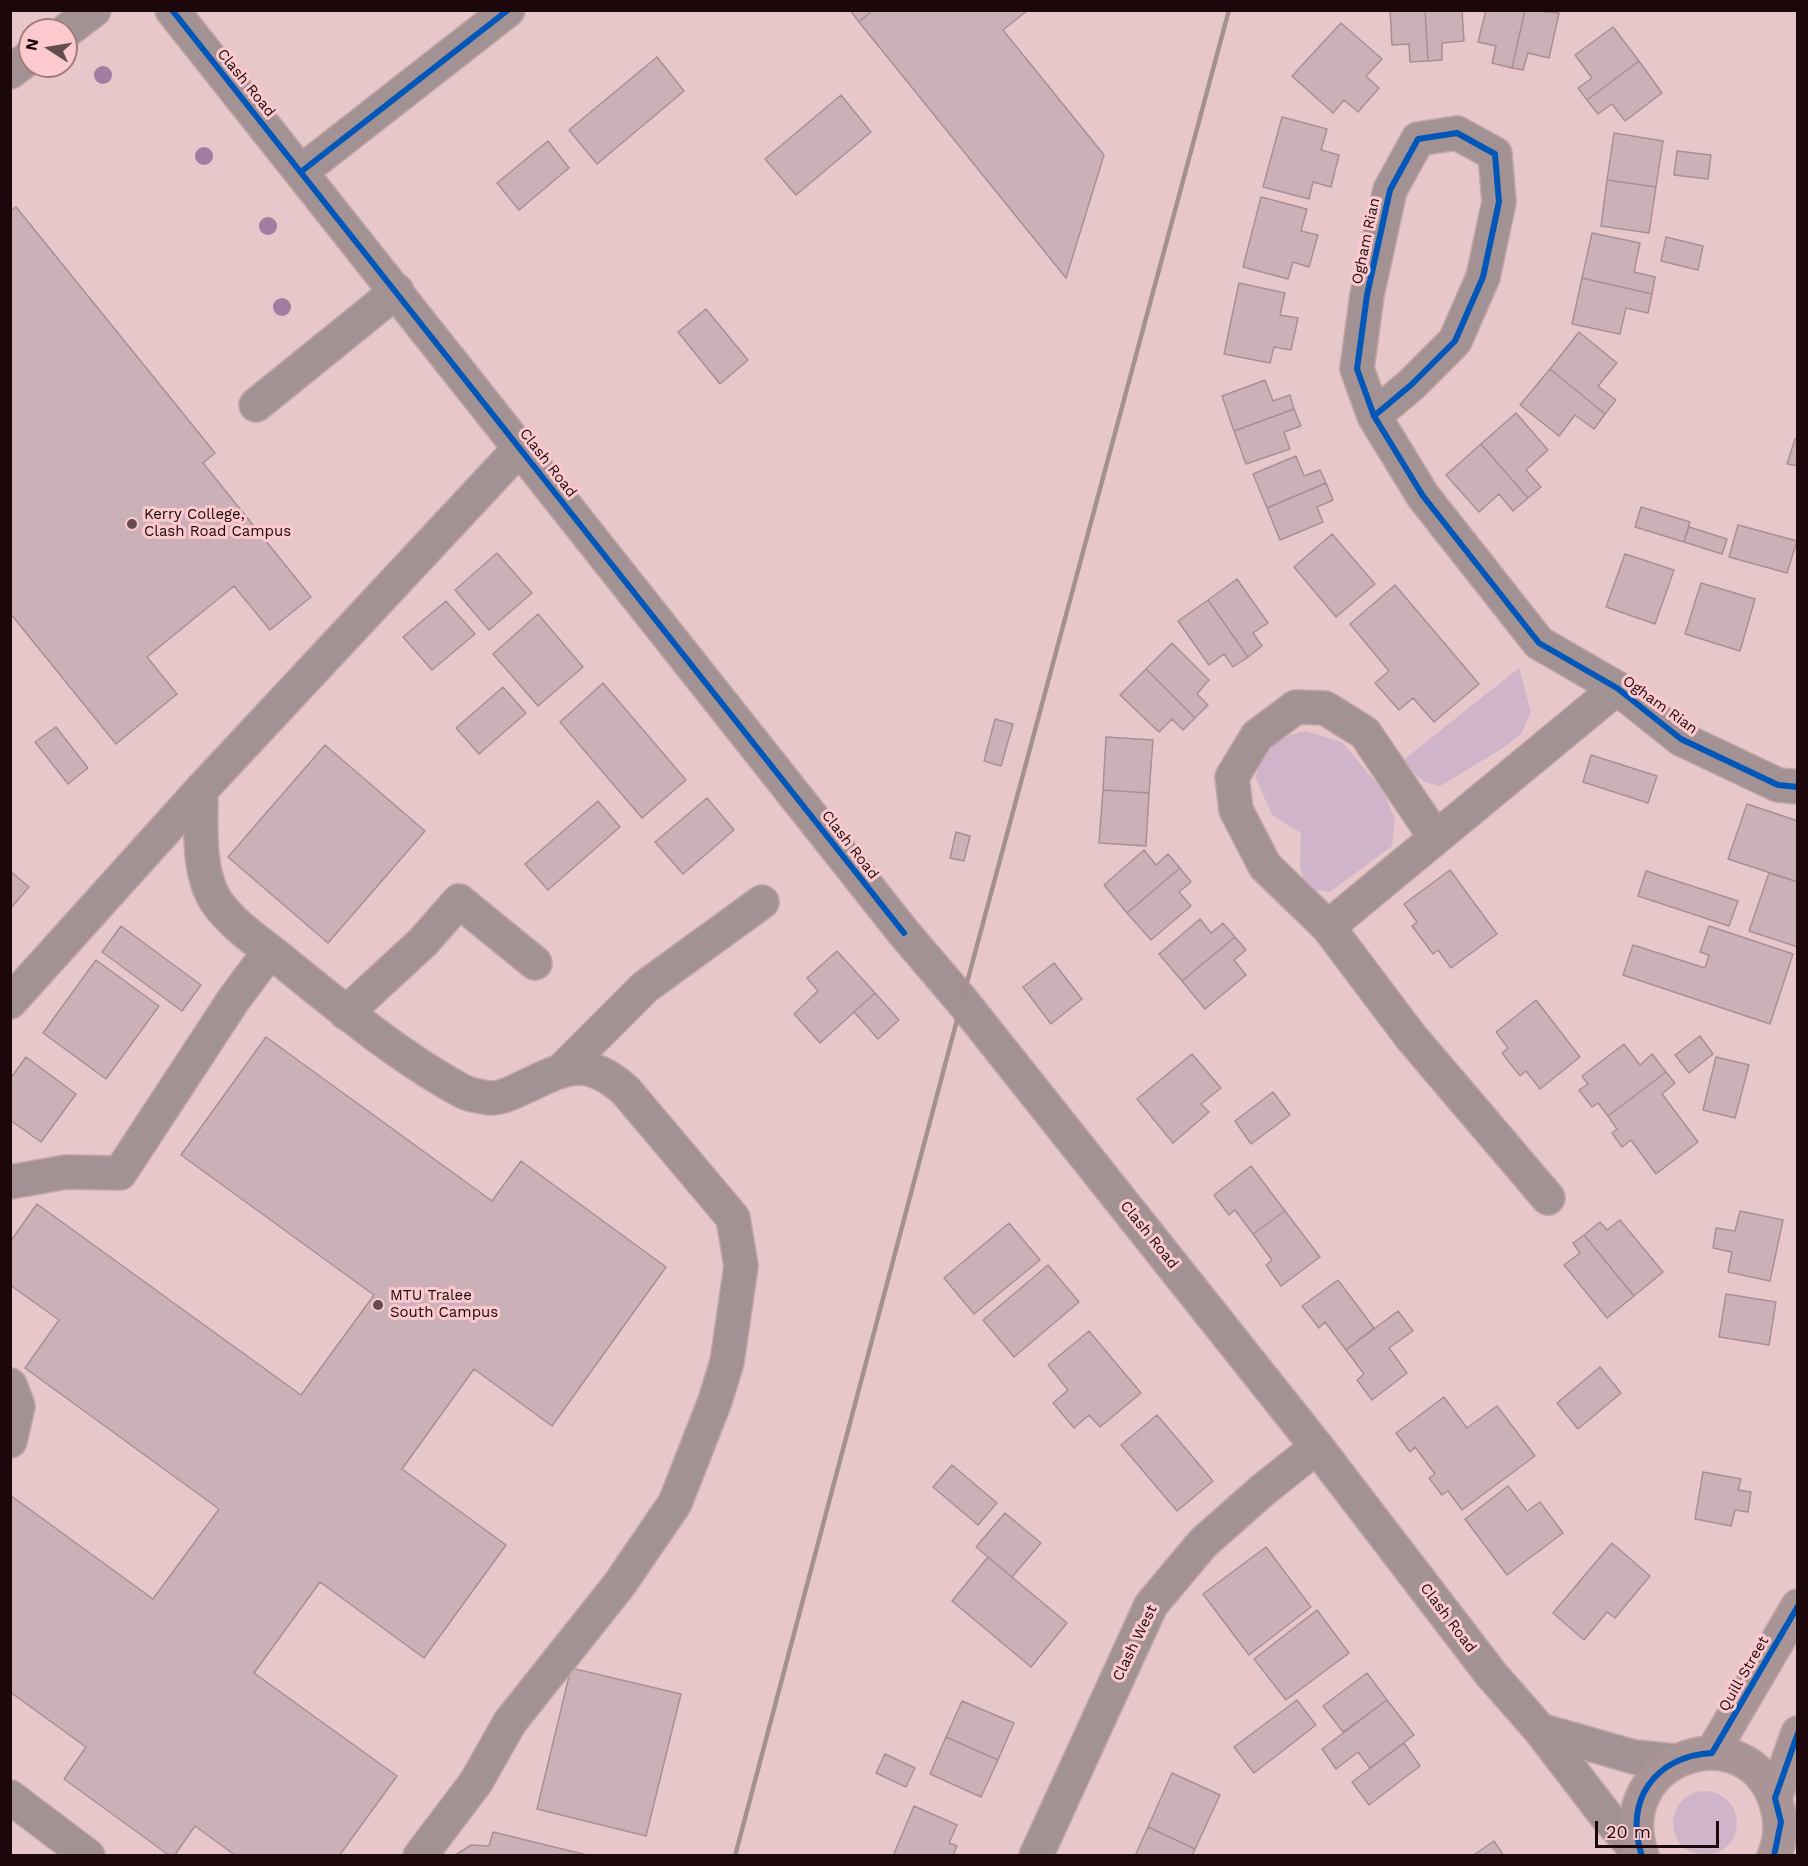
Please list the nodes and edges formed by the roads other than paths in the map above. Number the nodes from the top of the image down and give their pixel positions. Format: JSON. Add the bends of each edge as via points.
{"nodes":[{"id":1,"x":94,"y":10,"type":"edge"},
{"id":2,"x":172,"y":10,"type":"edge"},
{"id":3,"x":508,"y":10,"type":"edge"},
{"id":4,"x":78,"y":22,"type":"edge"},
{"id":5,"x":302,"y":171,"type":"junction"},
{"id":6,"x":397,"y":291,"type":"junction"},
{"id":7,"x":256,"y":405,"type":"dead end"},
{"id":8,"x":1374,"y":416,"type":"junction"},
{"id":9,"x":520,"y":447,"type":"junction"},
{"id":10,"x":1617,"y":688,"type":"junction"},
{"id":11,"x":1797,"y":787,"type":"edge"},
{"id":12,"x":201,"y":790,"type":"junction"},
{"id":13,"x":1435,"y":837,"type":"junction"},
{"id":14,"x":762,"y":902,"type":"dead end"},
{"id":15,"x":1328,"y":927,"type":"junction"},
{"id":16,"x":270,"y":951,"type":"junction"},
{"id":17,"x":535,"y":963,"type":"dead end"},
{"id":18,"x":10,"y":1002,"type":"edge"},
{"id":19,"x":346,"y":1012,"type":"junction"},
{"id":20,"x":573,"y":1068,"type":"junction"},
{"id":21,"x":10,"y":1182,"type":"edge"},
{"id":22,"x":1548,"y":1198,"type":"dead end"},
{"id":23,"x":10,"y":1384,"type":"edge"},
{"id":24,"x":10,"y":1441,"type":"edge"},
{"id":25,"x":1317,"y":1447,"type":"junction"},
{"id":26,"x":1797,"y":1606,"type":"edge"},
{"id":27,"x":1540,"y":1730,"type":"junction"},
{"id":28,"x":1797,"y":1733,"type":"edge"},
{"id":29,"x":1712,"y":1753,"type":"junction"},
{"id":30,"x":1675,"y":1761,"type":"junction"},
{"id":31,"x":10,"y":1797,"type":"edge"},
{"id":32,"x":1785,"y":1816,"type":"edge"},
{"id":33,"x":88,"y":1856,"type":"edge"},
{"id":34,"x":420,"y":1856,"type":"edge"},
{"id":35,"x":1036,"y":1856,"type":"edge"},
{"id":36,"x":1642,"y":1856,"type":"edge"},
{"id":37,"x":1774,"y":1856,"type":"edge"}],
"edges":[{"from":1,"to":4,"type":"street"},
{"from":2,"to":5,"type":"street","name":"Clash Road"},
{"from":3,"to":5,"type":"street"},
{"from":5,"to":6,"type":"street","name":"Clash Road"},
{"from":6,"to":7,"type":"street"},
{"from":6,"to":9,"type":"street","name":"Clash Road"},
{"from":8,"to":8,"type":"street","name":"Ogham Rian","via":[[1357,369],[1367,295],[1390,190],[1418,139],[1457,133],[1495,154],[1499,201],[1483,277],[1455,341]]},
{"from":8,"to":10,"type":"street","name":"Ogham Rian","via":[[1423,496],[1539,643]]},
{"from":9,"to":12,"type":"street"},
{"from":9,"to":25,"type":"street","name":"Clash Road"},
{"from":10,"to":11,"type":"street","name":"Ogham Rian","via":[[1681,739],[1778,785]]},
{"from":10,"to":13,"type":"street","name":"Ogham Rian"},
{"from":12,"to":16,"type":"street","via":[[201,838],[207,877],[216,901]]},
{"from":12,"to":18,"type":"street"},
{"from":13,"to":15,"type":"street","name":"Ogham Rian"},
{"from":13,"to":15,"type":"street","via":[[1365,733],[1325,708],[1296,707],[1257,736],[1232,777],[1236,810],[1265,866]]},
{"from":14,"to":20,"type":"street","via":[[645,987]]},
{"from":15,"to":22,"type":"street","via":[[1411,1037]]},
{"from":16,"to":19,"type":"street"},
{"from":16,"to":21,"type":"street","via":[[120,1173],[66,1172]]},
{"from":17,"to":19,"type":"street","via":[[459,901],[423,942]]},
{"from":19,"to":20,"type":"street","via":[[466,1093],[493,1098]]},
{"from":20,"to":34,"type":"street","via":[[607,1074],[626,1091],[733,1218],[741,1266],[727,1362],[675,1503],[619,1585],[510,1722],[476,1782]]},
{"from":23,"to":24,"type":"street","via":[[18,1406]]},
{"from":25,"to":27,"type":"street","name":"Clash Road","via":[[1491,1674]]},
{"from":25,"to":35,"type":"street","name":"Clash West","via":[[1203,1543],[1151,1605]]},
{"from":26,"to":29,"type":"main road","name":"Quill Street"},
{"from":27,"to":30,"type":"street","via":[[1634,1758]]},
{"from":27,"to":36,"type":"street","name":"Clash Road"},
{"from":28,"to":32,"type":"main road"},
{"from":29,"to":30,"type":"main road"},
{"from":29,"to":32,"type":"main road","via":[[1740,1760],[1753,1768],[1764,1779]]},
{"from":30,"to":36,"type":"main road","via":[[1659,1772],[1641,1797],[1636,1828]]},
{"from":31,"to":33,"type":"street"},
{"from":32,"to":37,"type":"main road"}]}
